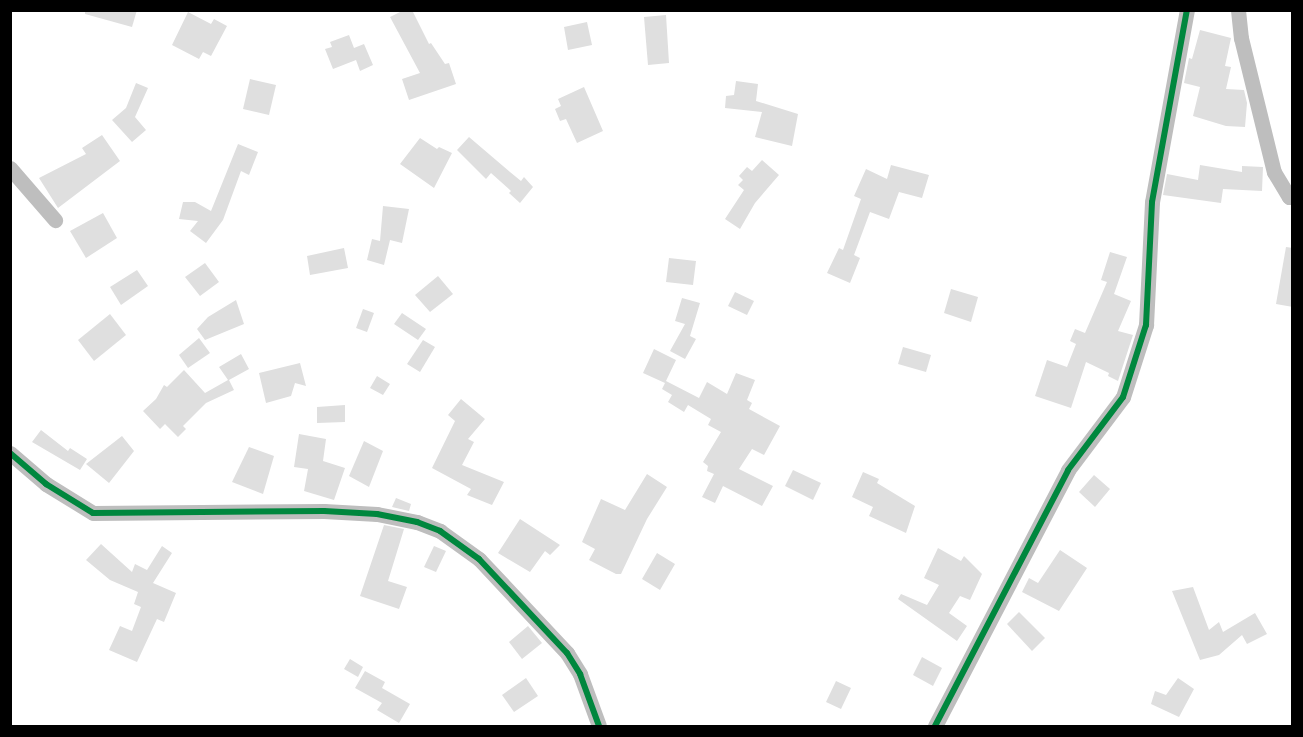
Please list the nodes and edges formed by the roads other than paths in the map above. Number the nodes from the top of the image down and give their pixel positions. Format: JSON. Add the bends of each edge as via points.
{"nodes":[{"id":1,"x":1187,"y":10,"type":"edge"},
{"id":2,"x":1238,"y":10,"type":"edge"},
{"id":3,"x":10,"y":168,"type":"edge"},
{"id":4,"x":1293,"y":196,"type":"edge"},
{"id":5,"x":55,"y":220,"type":"dead end"},
{"id":6,"x":10,"y":453,"type":"edge"},
{"id":7,"x":599,"y":726,"type":"edge"},
{"id":8,"x":935,"y":726,"type":"edge"}],
"edges":[{"from":1,"to":8,"type":"street","via":[[1152,202],[1146,325],[1123,397],[1068,470]]},
{"from":2,"to":4,"type":"street","via":[[1241,38],[1274,172],[1289,197]]},
{"from":3,"to":5,"type":"street"},
{"from":6,"to":7,"type":"street","via":[[46,484],[93,513],[324,511],[377,514],[440,531],[479,559],[567,653],[580,674]]}]}
